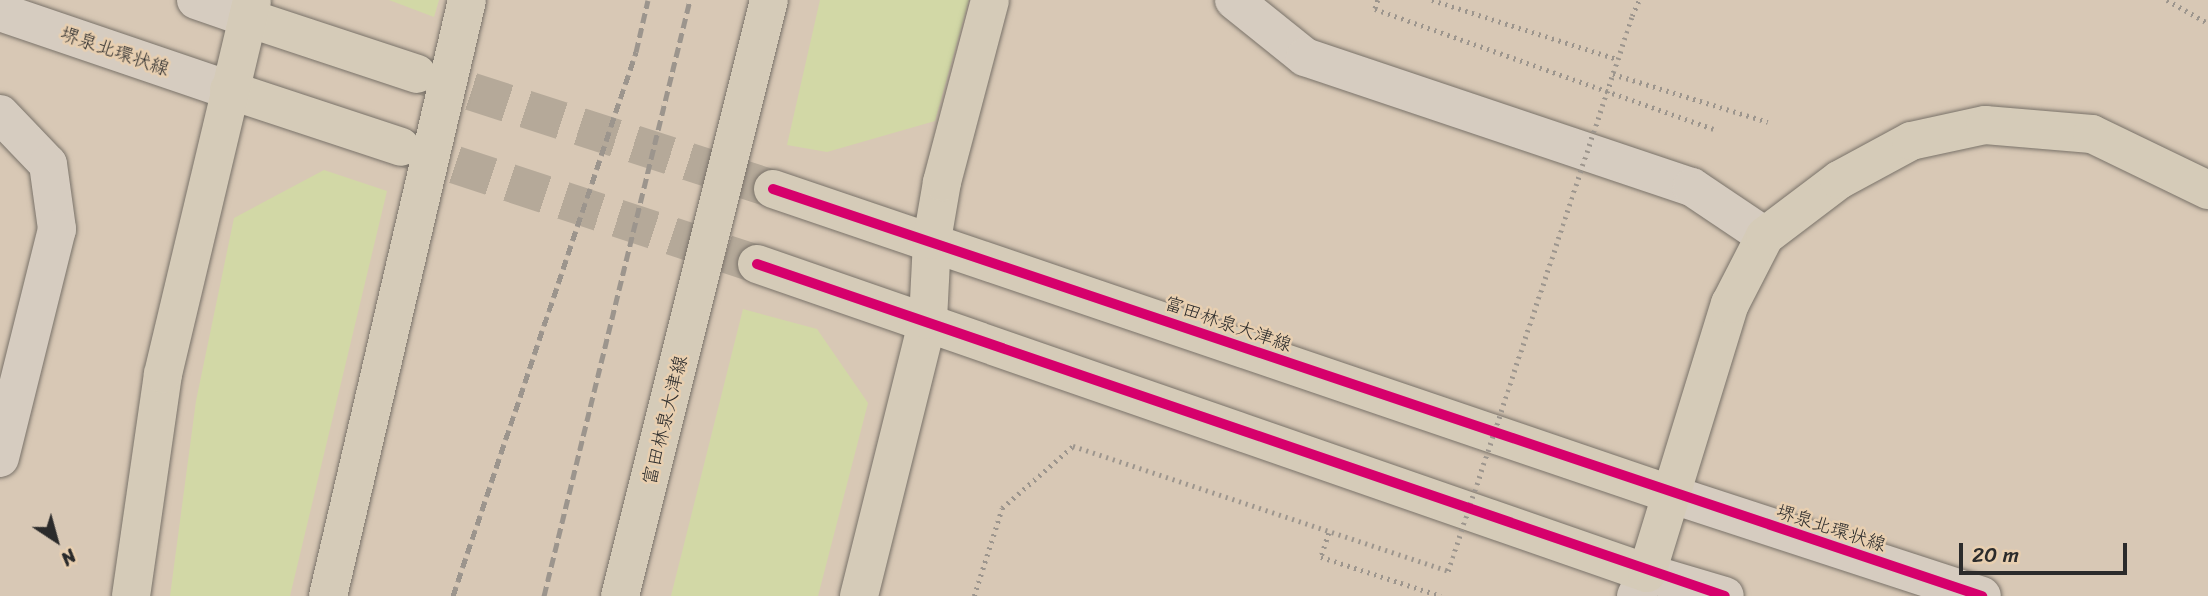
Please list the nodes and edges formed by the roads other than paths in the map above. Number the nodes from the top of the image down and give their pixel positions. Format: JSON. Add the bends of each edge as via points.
{"nodes":[{"id":1,"x":196,"y":0,"type":"edge"},
{"id":2,"x":467,"y":0,"type":"edge"},
{"id":3,"x":769,"y":0,"type":"edge"},
{"id":4,"x":990,"y":0,"type":"edge"},
{"id":5,"x":1234,"y":0,"type":"edge"},
{"id":6,"x":250,"y":9,"type":"edge"},
{"id":7,"x":0,"y":12,"type":"edge"},
{"id":8,"x":417,"y":74,"type":"tunnel mouth"},
{"id":9,"x":229,"y":90,"type":"junction"},
{"id":10,"x":0,"y":114,"type":"edge"},
{"id":11,"x":401,"y":147,"type":"tunnel mouth"},
{"id":12,"x":773,"y":189,"type":"tunnel mouth"},
{"id":13,"x":2208,"y":190,"type":"edge"},
{"id":14,"x":1765,"y":236,"type":"junction"},
{"id":15,"x":932,"y":240,"type":"junction"},
{"id":16,"x":757,"y":264,"type":"tunnel mouth"},
{"id":17,"x":928,"y":320,"type":"junction"},
{"id":18,"x":0,"y":458,"type":"edge"},
{"id":19,"x":1670,"y":494,"type":"junction"},
{"id":20,"x":1644,"y":588,"type":"edge"},
{"id":21,"x":131,"y":596,"type":"edge"},
{"id":22,"x":328,"y":596,"type":"edge"},
{"id":23,"x":621,"y":596,"type":"edge"},
{"id":24,"x":859,"y":596,"type":"edge"},
{"id":25,"x":1725,"y":596,"type":"edge"},
{"id":26,"x":1982,"y":596,"type":"edge"}],
"edges":[{"from":1,"to":6,"type":"street"},
{"from":2,"to":22,"type":"main road"},
{"from":3,"to":23,"type":"main road","name":"富田林泉大津線"},
{"from":4,"to":15,"type":"main road","via":[[942,182]]},
{"from":5,"to":14,"type":"street","via":[[1305,57],[1692,187]]},
{"from":6,"to":8,"type":"main road"},
{"from":6,"to":9,"type":"main road"},
{"from":7,"to":9,"type":"street","name":"堺泉北環状線"},
{"from":9,"to":11,"type":"main road"},
{"from":9,"to":21,"type":"main road","via":[[163,374]]},
{"from":10,"to":18,"type":"street","via":[[48,164],[57,229]]},
{"from":12,"to":15,"type":"main road","name":"富田林泉大津線"},
{"from":13,"to":14,"type":"main road","via":[[2092,134],[1985,125],[1911,141],[1839,180]]},
{"from":14,"to":19,"type":"main road","via":[[1730,304]]},
{"from":15,"to":17,"type":"main road"},
{"from":15,"to":19,"type":"main road","name":"富田林泉大津線"},
{"from":16,"to":17,"type":"main road"},
{"from":17,"to":20,"type":"main road"},
{"from":17,"to":24,"type":"main road"},
{"from":19,"to":20,"type":"main road"},
{"from":19,"to":26,"type":"street","name":"堺泉北環状線"},
{"from":20,"to":25,"type":"street"}]}
